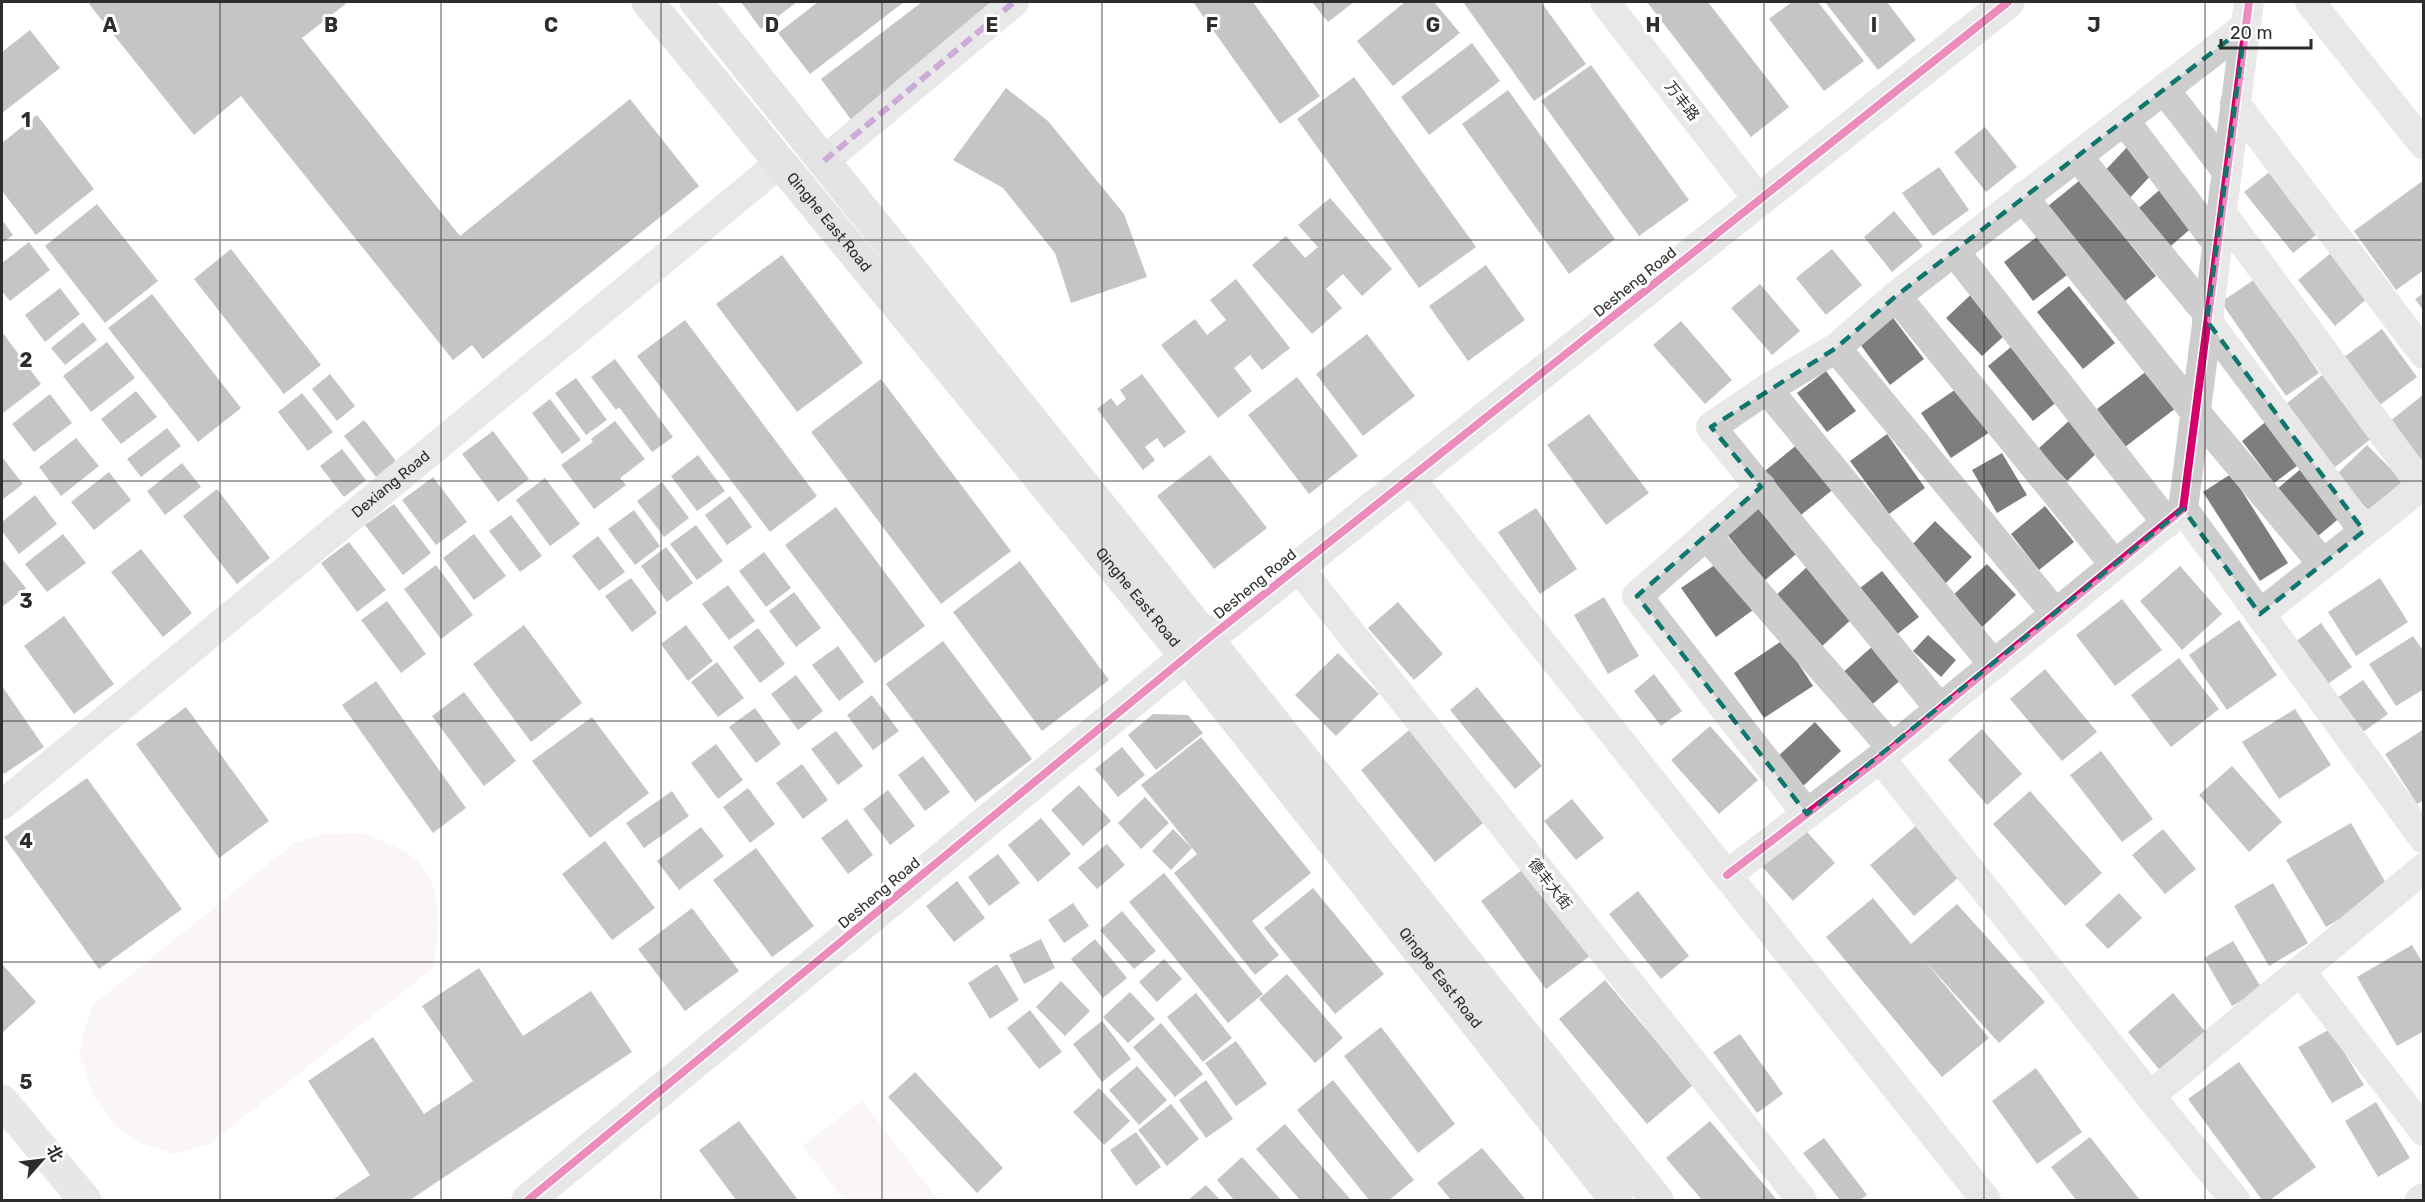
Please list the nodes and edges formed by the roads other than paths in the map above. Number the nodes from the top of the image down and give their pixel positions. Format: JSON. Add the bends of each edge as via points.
{"nodes":[{"id":1,"x":648,"y":2,"type":"edge"},
{"id":2,"x":696,"y":2,"type":"edge"},
{"id":3,"x":1014,"y":2,"type":"edge"},
{"id":4,"x":1605,"y":2,"type":"edge"},
{"id":5,"x":2008,"y":2,"type":"edge"},
{"id":6,"x":2310,"y":2,"type":"edge"},
{"id":7,"x":2247,"y":14,"type":"edge"},
{"id":8,"x":2164,"y":89,"type":"junction"},
{"id":9,"x":2235,"y":103,"type":"junction"},
{"id":10,"x":2124,"y":120,"type":"junction"},
{"id":11,"x":2424,"y":146,"type":"edge"},
{"id":12,"x":2077,"y":156,"type":"junction"},
{"id":13,"x":824,"y":161,"type":"junction"},
{"id":14,"x":780,"y":163,"type":"junction"},
{"id":15,"x":2227,"y":171,"type":"junction"},
{"id":16,"x":2023,"y":198,"type":"junction"},
{"id":17,"x":1759,"y":200,"type":"junction"},
{"id":18,"x":2222,"y":212,"type":"junction"},
{"id":19,"x":2218,"y":244,"type":"junction"},
{"id":20,"x":1954,"y":250,"type":"junction"},
{"id":21,"x":1896,"y":296,"type":"junction"},
{"id":22,"x":2208,"y":318,"type":"junction"},
{"id":23,"x":1836,"y":348,"type":"junction"},
{"id":24,"x":2424,"y":354,"type":"edge"},
{"id":25,"x":1767,"y":389,"type":"junction"},
{"id":26,"x":2196,"y":413,"type":"junction"},
{"id":27,"x":1410,"y":478,"type":"junction"},
{"id":28,"x":2423,"y":485,"type":"edge"},
{"id":29,"x":1761,"y":487,"type":"junction"},
{"id":30,"x":2175,"y":516,"type":"junction"},
{"id":31,"x":2364,"y":531,"type":"junction"},
{"id":32,"x":1707,"y":536,"type":"junction"},
{"id":33,"x":2323,"y":564,"type":"junction"},
{"id":34,"x":2115,"y":566,"type":"junction"},
{"id":35,"x":1298,"y":567,"type":"junction"},
{"id":36,"x":2056,"y":614,"type":"junction"},
{"id":37,"x":2260,"y":614,"type":"junction"},
{"id":38,"x":1198,"y":648,"type":"junction"},
{"id":39,"x":1994,"y":665,"type":"junction"},
{"id":40,"x":1940,"y":709,"type":"junction"},
{"id":41,"x":1886,"y":753,"type":"junction"},
{"id":42,"x":2,"y":805,"type":"edge"},
{"id":43,"x":1807,"y":814,"type":"junction"},
{"id":44,"x":2424,"y":839,"type":"edge"},
{"id":45,"x":2424,"y":868,"type":"edge"},
{"id":46,"x":1727,"y":876,"type":"junction"},
{"id":47,"x":2300,"y":971,"type":"junction"},
{"id":48,"x":2150,"y":1096,"type":"junction"},
{"id":49,"x":2,"y":1101,"type":"edge"},
{"id":50,"x":2424,"y":1131,"type":"edge"},
{"id":51,"x":85,"y":1200,"type":"edge"},
{"id":52,"x":528,"y":1200,"type":"edge"},
{"id":53,"x":1616,"y":1200,"type":"edge"},
{"id":54,"x":1657,"y":1200,"type":"edge"},
{"id":55,"x":1802,"y":1200,"type":"edge"},
{"id":56,"x":1986,"y":1200,"type":"edge"},
{"id":57,"x":2235,"y":1200,"type":"edge"}],
"edges":[{"from":1,"to":14,"type":"main road","name":"Qinghe East Road"},
{"from":2,"to":13,"type":"main road","name":"Qinghe East Road"},
{"from":3,"to":13,"type":"street"},
{"from":4,"to":17,"type":"street","name":"万丰路"},
{"from":5,"to":17,"type":"street","name":"Desheng Road"},
{"from":6,"to":11,"type":"street"},
{"from":7,"to":8,"type":"street"},
{"from":7,"to":9,"type":"street"},
{"from":8,"to":10,"type":"street"},
{"from":8,"to":15,"type":"street"},
{"from":9,"to":15,"type":"street"},
{"from":9,"to":24,"type":"street"},
{"from":10,"to":12,"type":"street"},
{"from":10,"to":19,"type":"street"},
{"from":12,"to":16,"type":"street"},
{"from":12,"to":22,"type":"street"},
{"from":13,"to":38,"type":"main road","name":"Qinghe East Road"},
{"from":14,"to":38,"type":"main road","name":"Qinghe East Road"},
{"from":14,"to":42,"type":"street","name":"Dexiang Road"},
{"from":15,"to":18,"type":"street"},
{"from":16,"to":20,"type":"street"},
{"from":16,"to":26,"type":"street"},
{"from":17,"to":27,"type":"street","name":"Desheng Road"},
{"from":18,"to":19,"type":"street"},
{"from":18,"to":28,"type":"street"},
{"from":19,"to":22,"type":"street"},
{"from":20,"to":21,"type":"street"},
{"from":20,"to":30,"type":"street"},
{"from":21,"to":23,"type":"street"},
{"from":21,"to":34,"type":"street"},
{"from":22,"to":26,"type":"street"},
{"from":22,"to":31,"type":"street"},
{"from":23,"to":25,"type":"street"},
{"from":23,"to":36,"type":"street"},
{"from":25,"to":29,"type":"street","via":[[1711,428]]},
{"from":25,"to":39,"type":"street"},
{"from":26,"to":30,"type":"street"},
{"from":26,"to":33,"type":"street"},
{"from":27,"to":35,"type":"street","name":"Desheng Road"},
{"from":27,"to":46,"type":"street"},
{"from":28,"to":31,"type":"street"},
{"from":29,"to":32,"type":"street"},
{"from":29,"to":40,"type":"street"},
{"from":30,"to":34,"type":"street"},
{"from":30,"to":37,"type":"street"},
{"from":31,"to":33,"type":"street"},
{"from":32,"to":41,"type":"street"},
{"from":32,"to":43,"type":"street","via":[[1637,596]]},
{"from":33,"to":37,"type":"street"},
{"from":34,"to":36,"type":"street"},
{"from":35,"to":38,"type":"street","name":"Desheng Road"},
{"from":35,"to":55,"type":"street","name":"德丰大街"},
{"from":36,"to":39,"type":"street"},
{"from":37,"to":44,"type":"street"},
{"from":38,"to":52,"type":"street","name":"Desheng Road"},
{"from":38,"to":53,"type":"main road","name":"Qinghe East Road"},
{"from":38,"to":54,"type":"main road","name":"Qinghe East Road"},
{"from":39,"to":40,"type":"street"},
{"from":40,"to":41,"type":"street"},
{"from":41,"to":43,"type":"street"},
{"from":41,"to":48,"type":"street"},
{"from":43,"to":46,"type":"street"},
{"from":45,"to":47,"type":"street"},
{"from":46,"to":56,"type":"street"},
{"from":47,"to":48,"type":"street"},
{"from":47,"to":50,"type":"street"},
{"from":48,"to":57,"type":"street"},
{"from":49,"to":51,"type":"street"}]}
